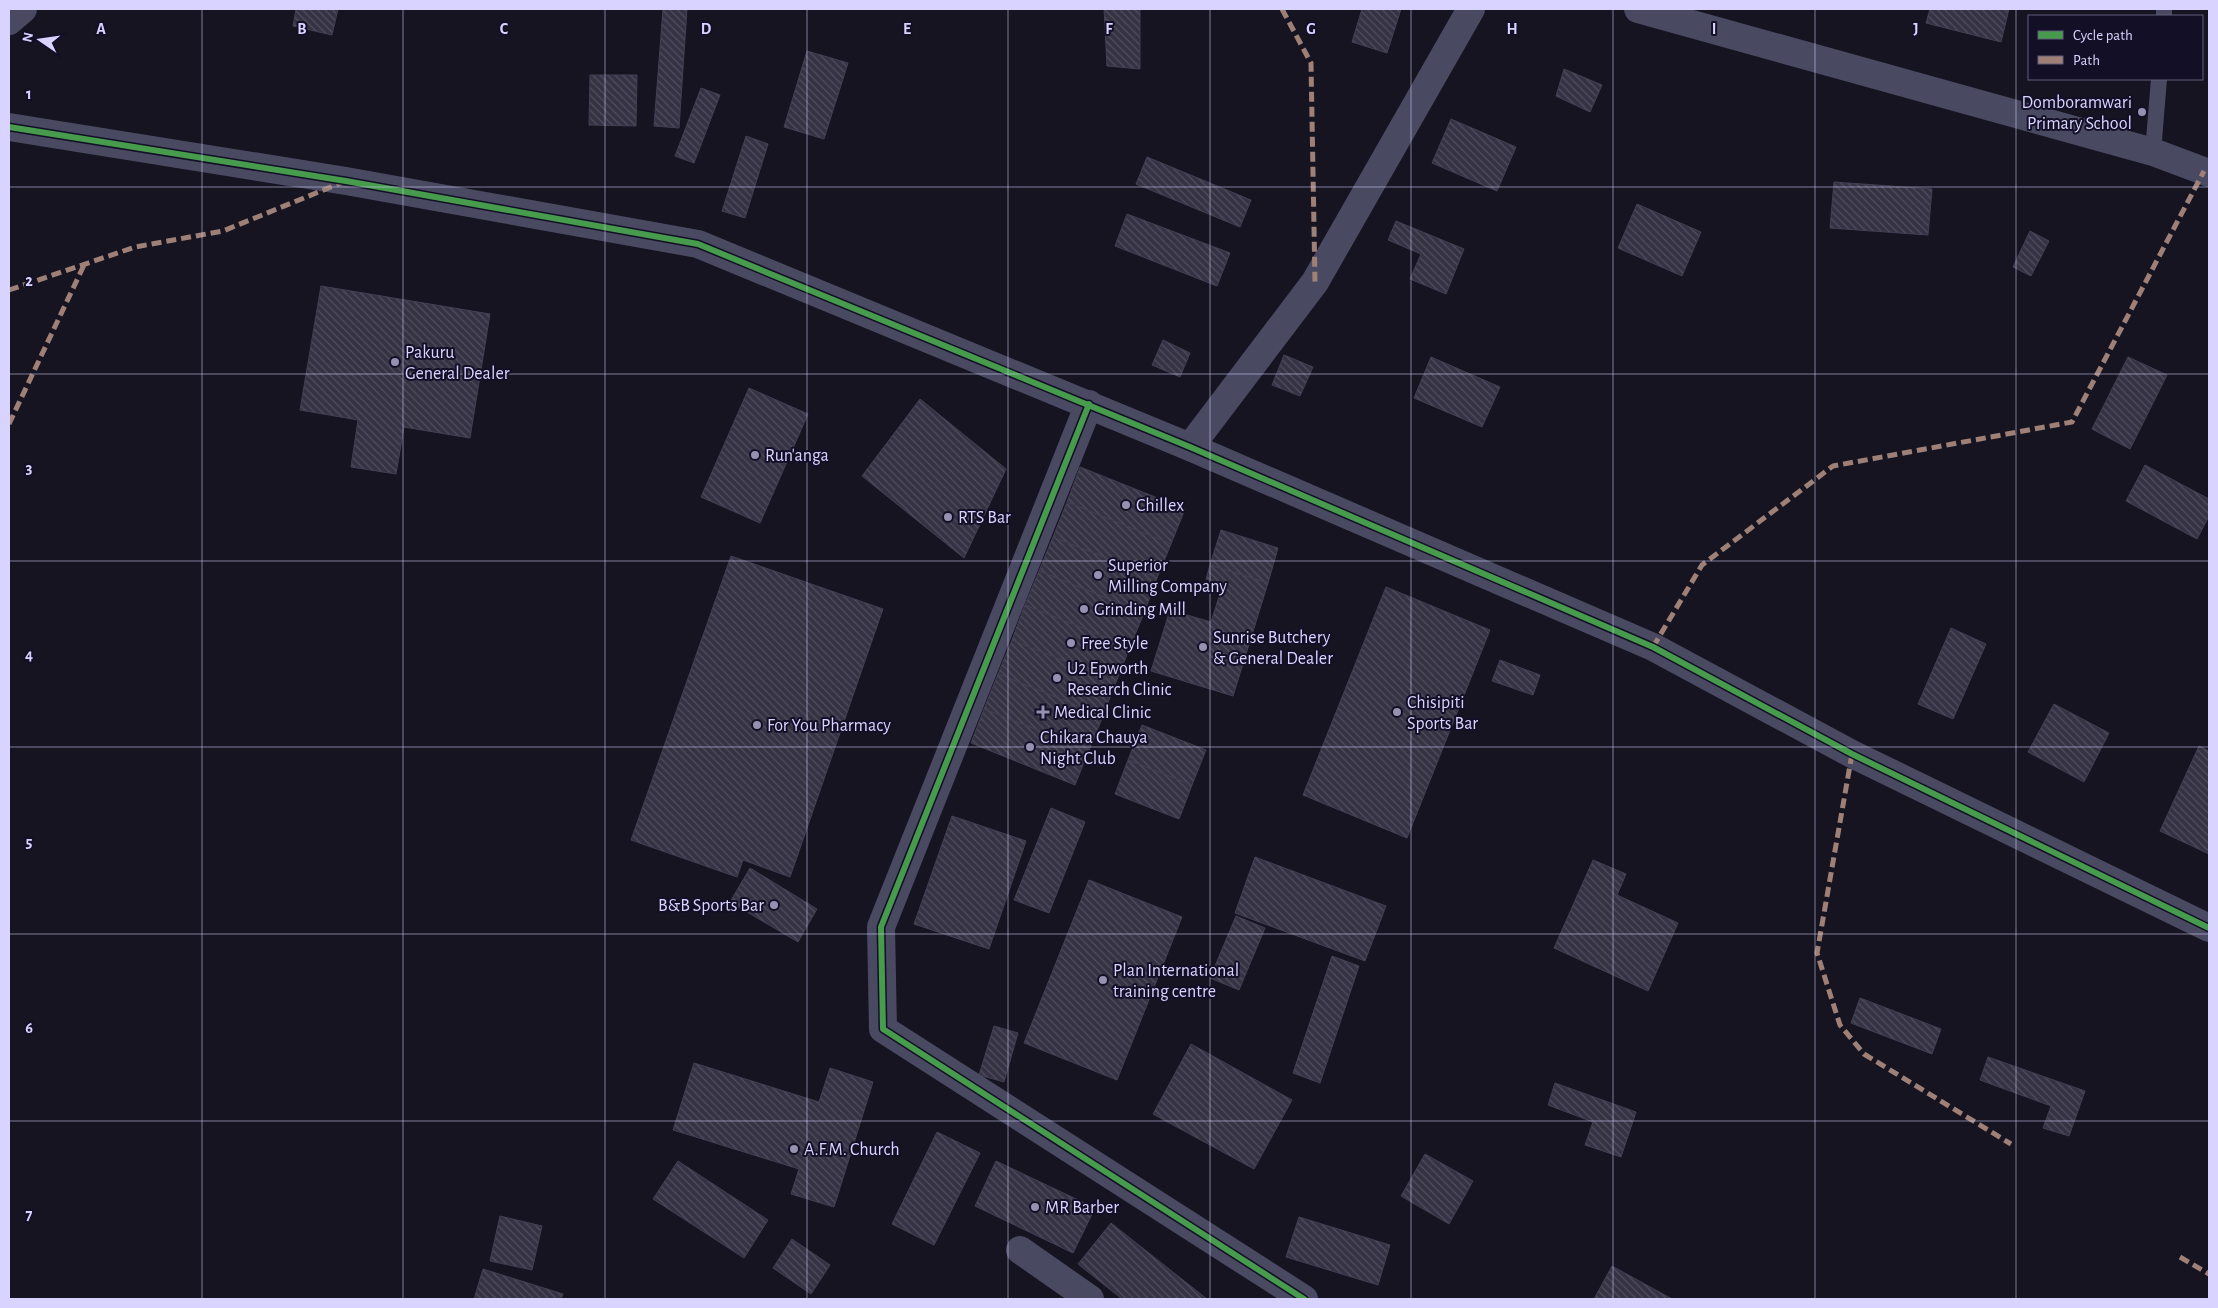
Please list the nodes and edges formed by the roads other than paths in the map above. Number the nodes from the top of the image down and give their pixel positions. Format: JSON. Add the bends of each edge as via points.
{"nodes":[{"id":1,"x":23,"y":9,"type":"edge"},
{"id":2,"x":1471,"y":9,"type":"edge"},
{"id":3,"x":1638,"y":9,"type":"edge"},
{"id":4,"x":9,"y":21,"type":"edge"},
{"id":5,"x":2158,"y":80,"type":"edge"},
{"id":6,"x":9,"y":127,"type":"edge"},
{"id":7,"x":2153,"y":152,"type":"junction"},
{"id":8,"x":2209,"y":173,"type":"edge"},
{"id":9,"x":1088,"y":404,"type":"junction"},
{"id":10,"x":1190,"y":447,"type":"junction"},
{"id":11,"x":2209,"y":928,"type":"edge"},
{"id":12,"x":1020,"y":1250,"type":"dead end"},
{"id":13,"x":1090,"y":1299,"type":"edge"},
{"id":14,"x":1304,"y":1299,"type":"edge"}],
"edges":[{"from":1,"to":4,"type":"street"},
{"from":2,"to":10,"type":"street","via":[[1315,282]]},
{"from":3,"to":7,"type":"street"},
{"from":5,"to":7,"type":"lane"},
{"from":6,"to":9,"type":"street","via":[[346,181],[698,244]]},
{"from":7,"to":8,"type":"street"},
{"from":9,"to":10,"type":"street"},
{"from":9,"to":14,"type":"street","via":[[881,927],[883,1029]]},
{"from":10,"to":11,"type":"street","via":[[1653,647],[1852,754]]},
{"from":12,"to":13,"type":"street"}]}
